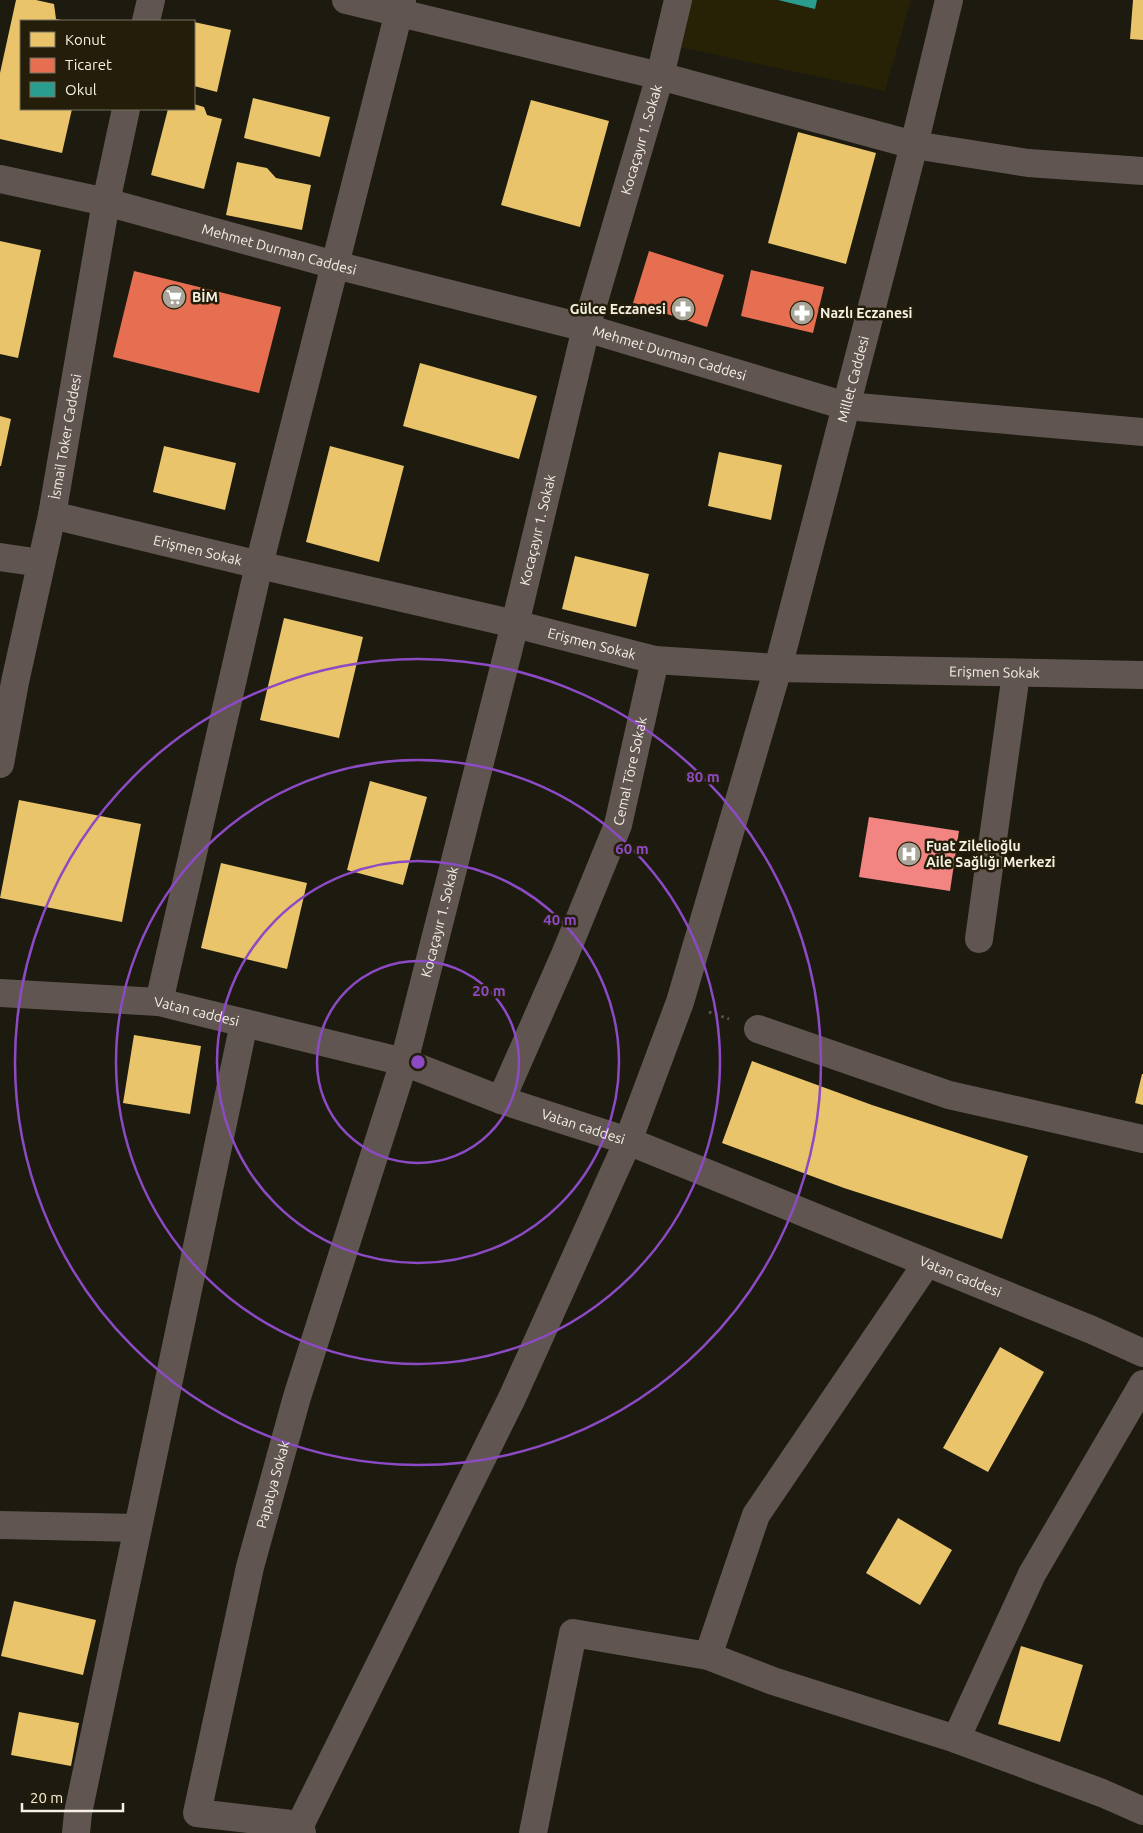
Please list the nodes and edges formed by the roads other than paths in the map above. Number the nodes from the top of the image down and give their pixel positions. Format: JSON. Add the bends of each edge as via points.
{"nodes":[{"id":1,"x":151,"y":0,"type":"edge"},
{"id":2,"x":346,"y":0,"type":"edge"},
{"id":3,"x":678,"y":0,"type":"edge"},
{"id":4,"x":949,"y":0,"type":"edge"},
{"id":5,"x":401,"y":7,"type":"edge"},
{"id":6,"x":146,"y":20,"type":"edge"},
{"id":7,"x":660,"y":76,"type":"junction"},
{"id":8,"x":126,"y":110,"type":"edge"},
{"id":9,"x":914,"y":145,"type":"junction"},
{"id":10,"x":1143,"y":171,"type":"edge"},
{"id":11,"x":0,"y":179,"type":"edge"},
{"id":12,"x":106,"y":202,"type":"junction"},
{"id":13,"x":335,"y":265,"type":"junction"},
{"id":14,"x":586,"y":328,"type":"junction"},
{"id":15,"x":846,"y":406,"type":"junction"},
{"id":16,"x":1143,"y":432,"type":"edge"},
{"id":17,"x":52,"y":515,"type":"junction"},
{"id":18,"x":0,"y":556,"type":"edge"},
{"id":19,"x":41,"y":563,"type":"junction"},
{"id":20,"x":259,"y":565,"type":"junction"},
{"id":21,"x":514,"y":624,"type":"junction"},
{"id":22,"x":655,"y":660,"type":"junction"},
{"id":23,"x":778,"y":668,"type":"junction"},
{"id":24,"x":1016,"y":674,"type":"junction"},
{"id":25,"x":1143,"y":675,"type":"edge"},
{"id":26,"x":8,"y":681,"type":"edge"},
{"id":27,"x":0,"y":764,"type":"edge"},
{"id":28,"x":979,"y":939,"type":"dead end"},
{"id":29,"x":0,"y":993,"type":"edge"},
{"id":30,"x":159,"y":1002,"type":"junction"},
{"id":31,"x":244,"y":1022,"type":"junction"},
{"id":32,"x":758,"y":1029,"type":"road end"},
{"id":33,"x":404,"y":1062,"type":"junction"},
{"id":34,"x":502,"y":1100,"type":"junction"},
{"id":35,"x":1143,"y":1139,"type":"edge"},
{"id":36,"x":628,"y":1141,"type":"junction"},
{"id":37,"x":927,"y":1263,"type":"junction"},
{"id":38,"x":1143,"y":1353,"type":"edge"},
{"id":39,"x":1143,"y":1384,"type":"edge"},
{"id":40,"x":0,"y":1525,"type":"edge"},
{"id":41,"x":138,"y":1528,"type":"junction"},
{"id":42,"x":708,"y":1656,"type":"junction"},
{"id":43,"x":956,"y":1739,"type":"junction"},
{"id":44,"x":1143,"y":1811,"type":"edge"},
{"id":45,"x":301,"y":1829,"type":"edge"},
{"id":46,"x":76,"y":1833,"type":"edge"},
{"id":47,"x":533,"y":1833,"type":"edge"}],
"edges":[{"from":1,"to":6,"type":"street"},
{"from":2,"to":5,"type":"street"},
{"from":3,"to":7,"type":"street","name":"Kocaçayır 1. Sokak"},
{"from":4,"to":9,"type":"street","name":"Millet Caddesi"},
{"from":5,"to":7,"type":"street"},
{"from":5,"to":13,"type":"street"},
{"from":7,"to":9,"type":"street"},
{"from":7,"to":14,"type":"street","name":"Kocaçayır 1. Sokak"},
{"from":8,"to":12,"type":"street","name":"İsmail Toker Caddesi"},
{"from":9,"to":10,"type":"street","via":[[1028,163]]},
{"from":9,"to":15,"type":"street","name":"Millet Caddesi"},
{"from":11,"to":12,"type":"street","name":"Mehmet Durman Caddesi"},
{"from":12,"to":13,"type":"street","name":"Mehmet Durman Caddesi"},
{"from":12,"to":17,"type":"street","name":"İsmail Toker Caddesi"},
{"from":13,"to":14,"type":"street","name":"Mehmet Durman Caddesi"},
{"from":13,"to":20,"type":"street"},
{"from":14,"to":15,"type":"street","name":"Mehmet Durman Caddesi"},
{"from":14,"to":21,"type":"street","name":"Kocaçayır 1. Sokak"},
{"from":15,"to":16,"type":"street","name":"Mehmet Durman Caddesi"},
{"from":15,"to":23,"type":"street","name":"Millet Caddesi"},
{"from":17,"to":19,"type":"street","name":"İsmail Toker Caddesi"},
{"from":17,"to":20,"type":"street","name":"Erişmen Sokak"},
{"from":18,"to":19,"type":"street"},
{"from":19,"to":26,"type":"street","name":"İsmail Toker Caddesi"},
{"from":20,"to":21,"type":"street","name":"Erişmen Sokak"},
{"from":20,"to":30,"type":"street"},
{"from":21,"to":22,"type":"street","name":"Erişmen Sokak"},
{"from":21,"to":33,"type":"street","name":"Kocaçayır 1. Sokak"},
{"from":22,"to":23,"type":"street","name":"Erişmen Sokak"},
{"from":22,"to":34,"type":"street","name":"Cemal Töre Sokak","via":[[618,825]]},
{"from":23,"to":24,"type":"street","name":"Erişmen Sokak"},
{"from":23,"to":36,"type":"street","name":"Millet Caddesi","via":[[680,1002]]},
{"from":24,"to":25,"type":"street","name":"Erişmen Sokak"},
{"from":24,"to":28,"type":"street"},
{"from":26,"to":27,"type":"street","name":"İsmail Toker Caddesi"},
{"from":29,"to":30,"type":"street","name":"Vatan caddesi"},
{"from":30,"to":31,"type":"street","name":"Vatan caddesi"},
{"from":31,"to":33,"type":"street","name":"Vatan caddesi"},
{"from":31,"to":41,"type":"street"},
{"from":32,"to":35,"type":"street","via":[[949,1095]]},
{"from":33,"to":34,"type":"street","name":"Vatan caddesi"},
{"from":33,"to":45,"type":"street","name":"Papatya Sokak","via":[[294,1406],[250,1567],[196,1813]]},
{"from":34,"to":36,"type":"street","name":"Vatan caddesi"},
{"from":36,"to":37,"type":"street","name":"Vatan caddesi"},
{"from":36,"to":45,"type":"street","name":"Millet Caddesi","via":[[512,1398]]},
{"from":37,"to":38,"type":"street","name":"Vatan caddesi"},
{"from":37,"to":42,"type":"street","via":[[756,1515]]},
{"from":39,"to":43,"type":"street","via":[[1032,1574]]},
{"from":40,"to":41,"type":"street"},
{"from":41,"to":46,"type":"street"},
{"from":42,"to":43,"type":"street","via":[[774,1681]]},
{"from":42,"to":47,"type":"street","via":[[573,1633]]},
{"from":43,"to":44,"type":"street"}]}
